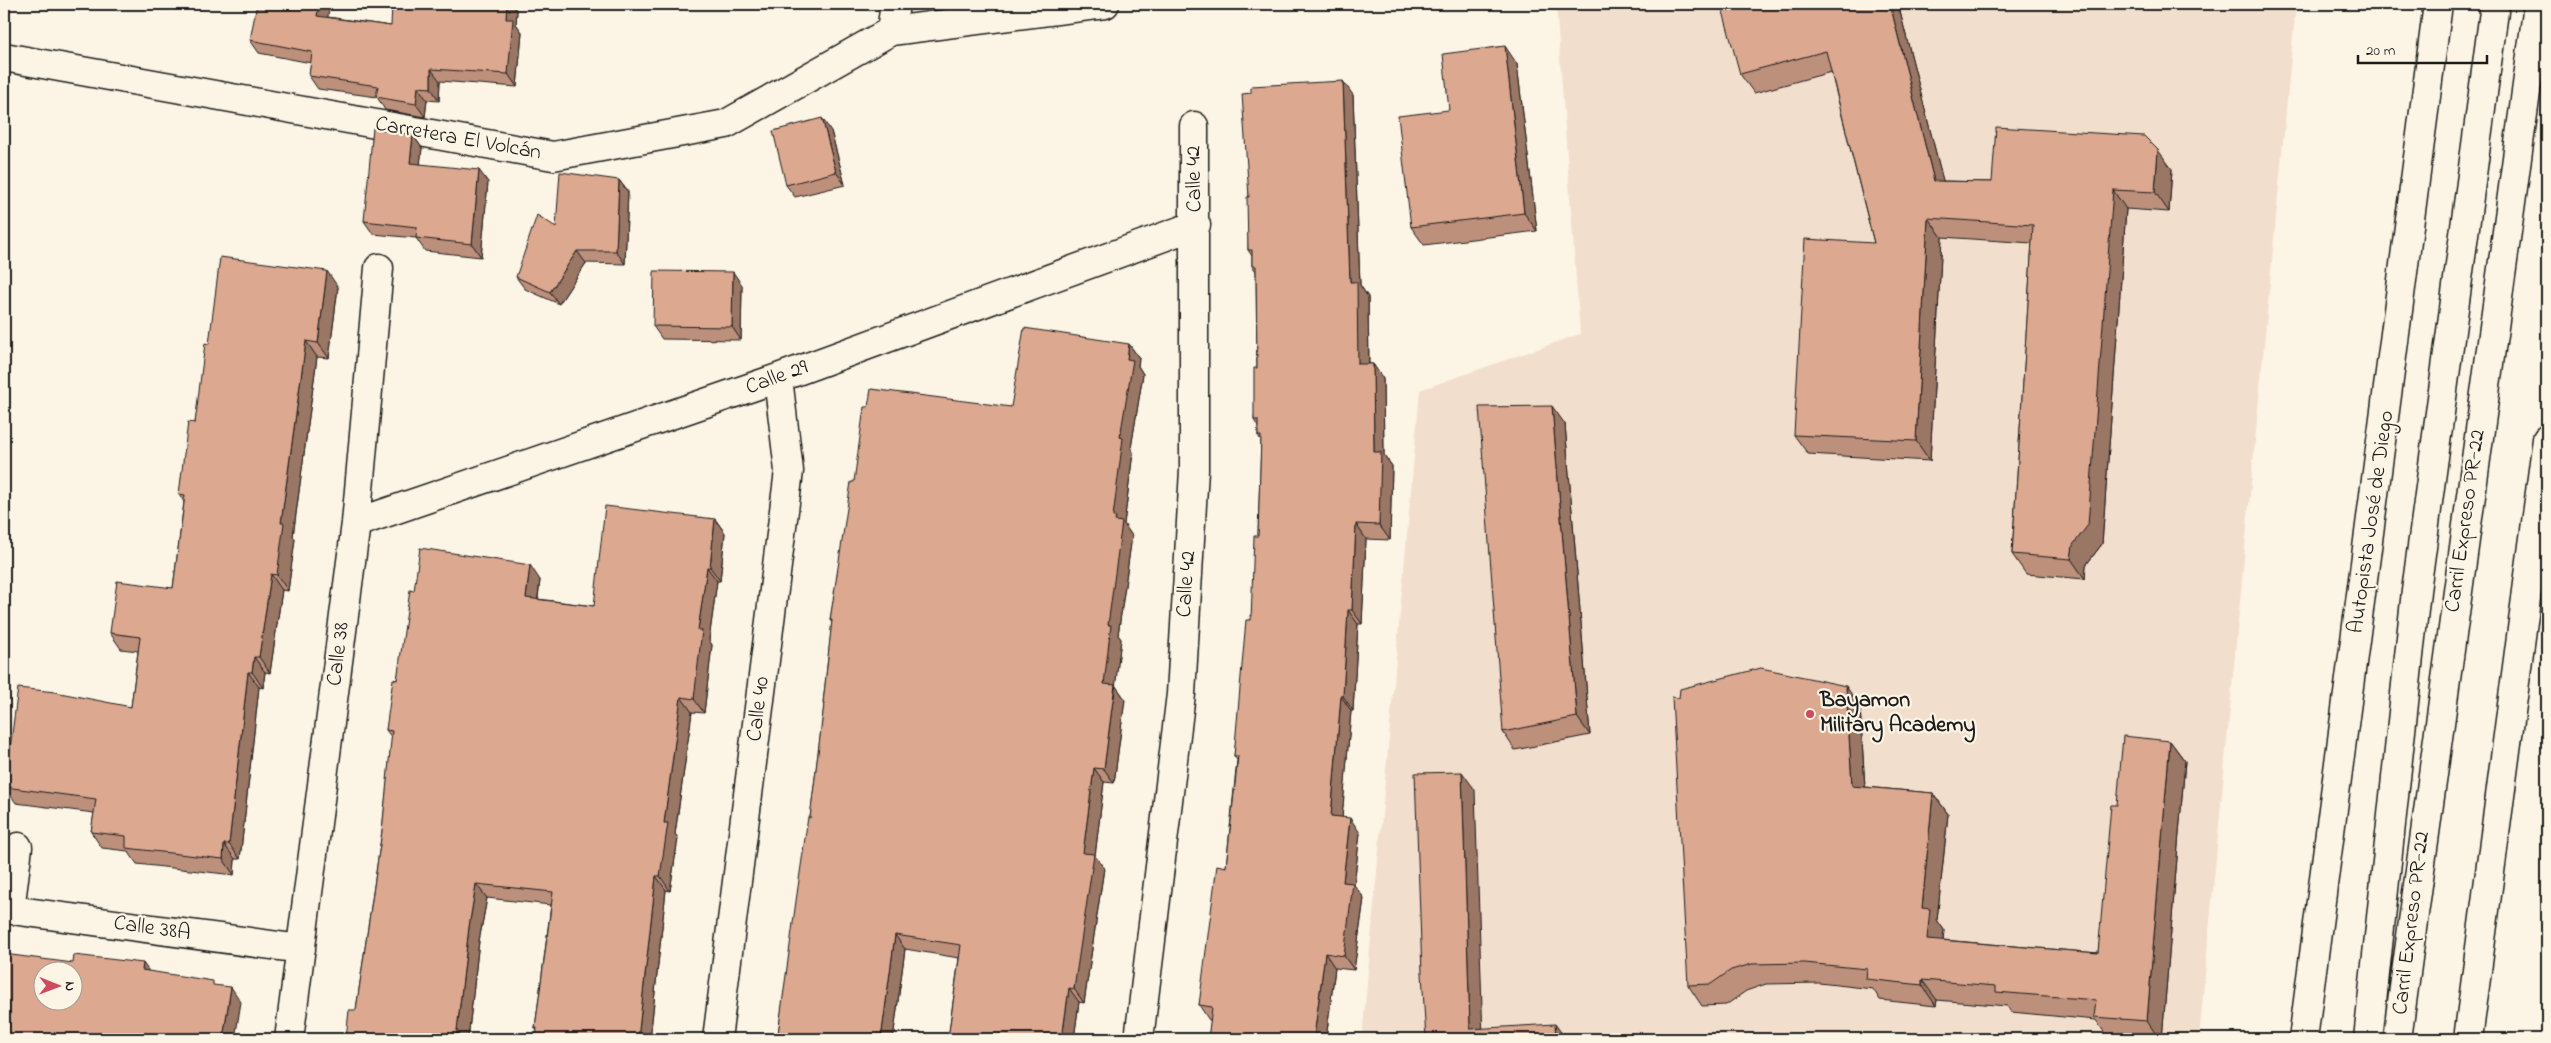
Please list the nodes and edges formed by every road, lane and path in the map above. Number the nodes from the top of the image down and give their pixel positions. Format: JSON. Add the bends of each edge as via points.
{"nodes":[{"id":1,"x":895,"y":4,"type":"edge"},
{"id":2,"x":1105,"y":4,"type":"edge"},
{"id":3,"x":2438,"y":4,"type":"edge"},
{"id":4,"x":2495,"y":4,"type":"edge"},
{"id":5,"x":2538,"y":4,"type":"edge"},
{"id":6,"x":891,"y":31,"type":"junction"},
{"id":7,"x":4,"y":57,"type":"edge"},
{"id":8,"x":1194,"y":126,"type":"dead end"},
{"id":9,"x":1196,"y":225,"type":"junction"},
{"id":10,"x":379,"y":268,"type":"dead end"},
{"id":11,"x":778,"y":378,"type":"junction"},
{"id":12,"x":2547,"y":439,"type":"edge"},
{"id":13,"x":356,"y":523,"type":"junction"},
{"id":14,"x":18,"y":847,"type":"dead end"},
{"id":15,"x":7,"y":909,"type":"edge"},
{"id":16,"x":301,"y":948,"type":"junction"},
{"id":17,"x":290,"y":1039,"type":"edge"},
{"id":18,"x":716,"y":1039,"type":"edge"},
{"id":19,"x":1139,"y":1039,"type":"edge"},
{"id":20,"x":2303,"y":1039,"type":"edge"},
{"id":21,"x":2368,"y":1039,"type":"edge"},
{"id":22,"x":2397,"y":1039,"type":"edge"},
{"id":23,"x":2468,"y":1039,"type":"edge"}],
"edges":[{"from":1,"to":6,"type":"main road"},
{"from":2,"to":6,"type":"main road"},
{"from":3,"to":20,"type":"main road","name":"Autopista José de Diego"},
{"from":4,"to":21,"type":"main road","name":"Carril Expreso PR-22","via":[[2416,591]]},
{"from":5,"to":22,"type":"main road","name":"Carril Expreso PR-22"},
{"from":6,"to":7,"type":"main road","name":"Carretera El Volcán","via":[[726,124],[554,156]]},
{"from":8,"to":9,"type":"main road","name":"Calle 42"},
{"from":9,"to":11,"type":"main road","name":"Calle 29"},
{"from":9,"to":19,"type":"main road","name":"Calle 42","via":[[1194,470],[1180,694]]},
{"from":10,"to":13,"type":"main road","name":"Calle 38"},
{"from":11,"to":13,"type":"main road","name":"Calle 29"},
{"from":11,"to":18,"type":"main road","name":"Calle 40","via":[[789,471]]},
{"from":12,"to":23,"type":"main road"},
{"from":13,"to":16,"type":"main road","name":"Calle 38"},
{"from":14,"to":15,"type":"main road"},
{"from":15,"to":16,"type":"main road","name":"Calle 38A"},
{"from":16,"to":17,"type":"main road","name":"Calle 38"}]}
